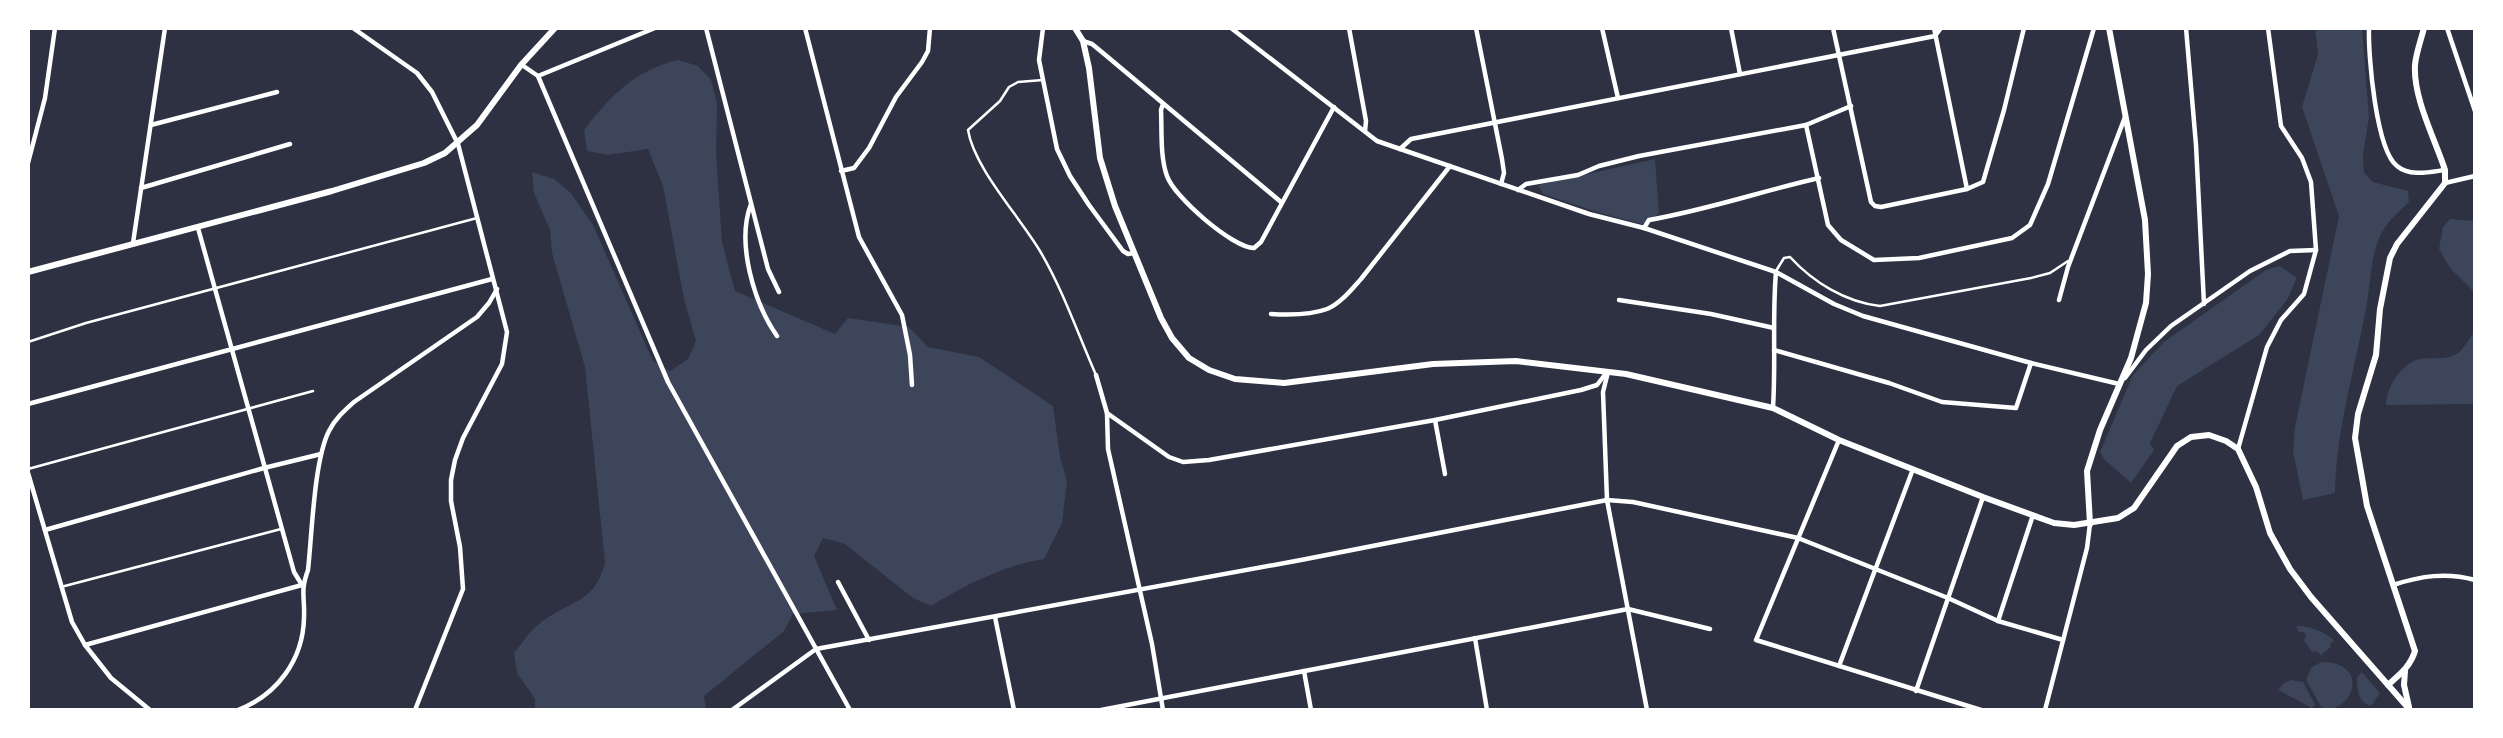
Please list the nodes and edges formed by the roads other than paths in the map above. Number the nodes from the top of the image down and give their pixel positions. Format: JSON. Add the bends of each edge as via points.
{"nodes":[{"id":1,"x":55,"y":28,"type":"edge"},
{"id":2,"x":165,"y":28,"type":"edge"},
{"id":3,"x":353,"y":28,"type":"edge"},
{"id":4,"x":555,"y":28,"type":"edge"},
{"id":5,"x":655,"y":28,"type":"edge"},
{"id":6,"x":706,"y":28,"type":"edge"},
{"id":7,"x":805,"y":28,"type":"edge"},
{"id":8,"x":930,"y":28,"type":"edge"},
{"id":9,"x":1043,"y":28,"type":"edge"},
{"id":10,"x":1075,"y":28,"type":"edge"},
{"id":11,"x":1231,"y":28,"type":"edge"},
{"id":12,"x":1349,"y":28,"type":"edge"},
{"id":13,"x":1476,"y":28,"type":"edge"},
{"id":14,"x":1602,"y":28,"type":"edge"},
{"id":15,"x":1731,"y":28,"type":"edge"},
{"id":16,"x":1833,"y":28,"type":"edge"},
{"id":17,"x":1934,"y":28,"type":"edge"},
{"id":18,"x":1941,"y":28,"type":"edge"},
{"id":19,"x":2024,"y":28,"type":"edge"},
{"id":20,"x":2094,"y":28,"type":"edge"},
{"id":21,"x":2109,"y":28,"type":"edge"},
{"id":22,"x":2186,"y":28,"type":"edge"},
{"id":23,"x":2268,"y":28,"type":"edge"},
{"id":24,"x":2369,"y":28,"type":"edge"},
{"id":25,"x":2424,"y":28,"type":"edge"},
{"id":26,"x":2447,"y":28,"type":"edge"},
{"id":27,"x":1935,"y":36,"type":"junction"},
{"id":28,"x":1083,"y":41,"type":"junction"},
{"id":29,"x":1838,"y":55,"type":"junction"},
{"id":30,"x":521,"y":65,"type":"junction"},
{"id":31,"x":1740,"y":74,"type":"junction"},
{"id":32,"x":538,"y":76,"type":"junction"},
{"id":33,"x":1043,"y":80,"type":"junction"},
{"id":34,"x":277,"y":92,"type":"dead end"},
{"id":35,"x":1618,"y":98,"type":"junction"},
{"id":36,"x":1163,"y":104,"type":"junction"},
{"id":37,"x":1851,"y":106,"type":"junction"},
{"id":38,"x":1334,"y":107,"type":"junction"},
{"id":39,"x":2475,"y":111,"type":"edge"},
{"id":40,"x":2126,"y":114,"type":"junction"},
{"id":41,"x":1495,"y":122,"type":"junction"},
{"id":42,"x":151,"y":125,"type":"junction"},
{"id":43,"x":1806,"y":125,"type":"junction"},
{"id":44,"x":1365,"y":131,"type":"junction"},
{"id":45,"x":290,"y":144,"type":"dead end"},
{"id":46,"x":458,"y":144,"type":"junction"},
{"id":47,"x":1401,"y":149,"type":"junction"},
{"id":48,"x":28,"y":163,"type":"edge"},
{"id":49,"x":1450,"y":166,"type":"junction"},
{"id":50,"x":2445,"y":170,"type":"junction"},
{"id":51,"x":841,"y":171,"type":"junction"},
{"id":52,"x":2475,"y":176,"type":"edge"},
{"id":53,"x":1819,"y":178,"type":"junction"},
{"id":54,"x":2445,"y":183,"type":"junction"},
{"id":55,"x":1501,"y":184,"type":"junction"},
{"id":56,"x":141,"y":188,"type":"junction"},
{"id":57,"x":1967,"y":189,"type":"junction"},
{"id":58,"x":1518,"y":190,"type":"junction"},
{"id":59,"x":1281,"y":202,"type":"junction"},
{"id":60,"x":751,"y":203,"type":"junction"},
{"id":61,"x":477,"y":218,"type":"junction"},
{"id":62,"x":198,"y":228,"type":"junction"},
{"id":63,"x":1644,"y":228,"type":"junction"},
{"id":64,"x":133,"y":244,"type":"junction"},
{"id":65,"x":2316,"y":250,"type":"junction"},
{"id":66,"x":1134,"y":253,"type":"junction"},
{"id":67,"x":2071,"y":259,"type":"junction"},
{"id":68,"x":28,"y":272,"type":"edge"},
{"id":69,"x":1776,"y":272,"type":"junction"},
{"id":70,"x":492,"y":279,"type":"junction"},
{"id":71,"x":215,"y":289,"type":"junction"},
{"id":72,"x":497,"y":289,"type":"junction"},
{"id":73,"x":779,"y":292,"type":"dead end"},
{"id":74,"x":1619,"y":300,"type":"dead end"},
{"id":75,"x":2059,"y":300,"type":"dead end"},
{"id":76,"x":2204,"y":305,"type":"junction"},
{"id":77,"x":1271,"y":314,"type":"dead end"},
{"id":78,"x":1774,"y":328,"type":"junction"},
{"id":79,"x":777,"y":336,"type":"dead end"},
{"id":80,"x":28,"y":342,"type":"edge"},
{"id":81,"x":233,"y":348,"type":"junction"},
{"id":82,"x":1774,"y":350,"type":"junction"},
{"id":83,"x":2031,"y":363,"type":"junction"},
{"id":84,"x":1608,"y":371,"type":"junction"},
{"id":85,"x":1096,"y":375,"type":"joint"},
{"id":86,"x":912,"y":385,"type":"dead end"},
{"id":87,"x":2118,"y":386,"type":"junction"},
{"id":88,"x":313,"y":391,"type":"dead end"},
{"id":89,"x":28,"y":404,"type":"edge"},
{"id":90,"x":1773,"y":408,"type":"junction"},
{"id":91,"x":248,"y":409,"type":"junction"},
{"id":92,"x":1107,"y":413,"type":"junction"},
{"id":93,"x":1435,"y":420,"type":"junction"},
{"id":94,"x":1839,"y":440,"type":"junction"},
{"id":95,"x":2238,"y":449,"type":"junction"},
{"id":96,"x":321,"y":454,"type":"junction"},
{"id":97,"x":264,"y":468,"type":"junction"},
{"id":98,"x":1913,"y":469,"type":"junction"},
{"id":99,"x":28,"y":471,"type":"edge"},
{"id":100,"x":1445,"y":474,"type":"dead end"},
{"id":101,"x":1983,"y":497,"type":"junction"},
{"id":102,"x":1607,"y":500,"type":"junction"},
{"id":103,"x":2033,"y":516,"type":"junction"},
{"id":104,"x":2090,"y":524,"type":"junction"},
{"id":105,"x":281,"y":528,"type":"junction"},
{"id":106,"x":45,"y":530,"type":"junction"},
{"id":107,"x":1798,"y":538,"type":"junction"},
{"id":108,"x":1875,"y":570,"type":"junction"},
{"id":109,"x":2475,"y":580,"type":"edge"},
{"id":110,"x":838,"y":582,"type":"dead end"},
{"id":111,"x":302,"y":585,"type":"junction"},
{"id":112,"x":2392,"y":585,"type":"junction"},
{"id":113,"x":61,"y":587,"type":"junction"},
{"id":114,"x":1139,"y":588,"type":"junction"},
{"id":115,"x":1948,"y":598,"type":"junction"},
{"id":116,"x":1628,"y":609,"type":"junction"},
{"id":117,"x":995,"y":617,"type":"junction"},
{"id":118,"x":1998,"y":621,"type":"junction"},
{"id":119,"x":1710,"y":629,"type":"dead end"},
{"id":120,"x":1475,"y":638,"type":"junction"},
{"id":121,"x":869,"y":639,"type":"junction"},
{"id":122,"x":2063,"y":640,"type":"junction"},
{"id":123,"x":85,"y":645,"type":"junction"},
{"id":124,"x":816,"y":649,"type":"junction"},
{"id":125,"x":1839,"y":666,"type":"junction"},
{"id":126,"x":1304,"y":671,"type":"junction"},
{"id":127,"x":2405,"y":671,"type":"junction"},
{"id":128,"x":2388,"y":685,"type":"junction"},
{"id":129,"x":1916,"y":691,"type":"junction"},
{"id":130,"x":1161,"y":698,"type":"junction"},
{"id":131,"x":2410,"y":709,"type":"edge"},
{"id":132,"x":150,"y":710,"type":"edge"},
{"id":133,"x":238,"y":710,"type":"edge"},
{"id":134,"x":415,"y":710,"type":"edge"},
{"id":135,"x":732,"y":710,"type":"edge"},
{"id":136,"x":850,"y":710,"type":"edge"},
{"id":137,"x":1014,"y":710,"type":"edge"},
{"id":138,"x":1101,"y":710,"type":"edge"},
{"id":139,"x":1163,"y":710,"type":"edge"},
{"id":140,"x":1311,"y":710,"type":"edge"},
{"id":141,"x":1487,"y":710,"type":"edge"},
{"id":142,"x":1647,"y":710,"type":"edge"},
{"id":143,"x":1981,"y":710,"type":"edge"},
{"id":144,"x":2045,"y":710,"type":"edge"}],
"edges":[{"from":1,"to":48,"type":"street","via":[[45,98]]},
{"from":2,"to":42,"type":"street"},
{"from":3,"to":46,"type":"street","via":[[425,81]]},
{"from":4,"to":30,"type":"street"},
{"from":5,"to":32,"type":"street"},
{"from":6,"to":60,"type":"street"},
{"from":7,"to":51,"type":"street"},
{"from":8,"to":51,"type":"street","via":[[928,51],[869,148],[854,167]]},
{"from":9,"to":33,"type":"street","via":[[1039,60]]},
{"from":10,"to":28,"type":"street"},
{"from":11,"to":38,"type":"street"},
{"from":12,"to":44,"type":"street"},
{"from":13,"to":41,"type":"street"},
{"from":14,"to":35,"type":"street"},
{"from":15,"to":31,"type":"street"},
{"from":16,"to":29,"type":"street"},
{"from":17,"to":27,"type":"street"},
{"from":18,"to":27,"type":"street"},
{"from":19,"to":57,"type":"street","via":[[1986,173],[1983,181]]},
{"from":20,"to":53,"type":"street","via":[[2048,184],[2030,225],[2012,238],[1919,258],[1874,260],[1840,240],[1828,225]]},
{"from":21,"to":40,"type":"street"},
{"from":22,"to":76,"type":"street"},
{"from":23,"to":65,"type":"street","via":[[2281,126],[2311,182]]},
{"from":24,"to":50,"type":"street","via":[[2373,95],[2393,163],[2406,171]]},
{"from":25,"to":50,"type":"street","via":[[2415,78]]},
{"from":26,"to":39,"type":"street"},
{"from":27,"to":29,"type":"street"},
{"from":27,"to":57,"type":"street"},
{"from":28,"to":36,"type":"street"},
{"from":28,"to":66,"type":"street","via":[[1104,176]]},
{"from":29,"to":31,"type":"street"},
{"from":29,"to":37,"type":"street"},
{"from":30,"to":32,"type":"street"},
{"from":30,"to":46,"type":"street"},
{"from":31,"to":35,"type":"street"},
{"from":32,"to":124,"type":"street","via":[[667,382]]},
{"from":33,"to":66,"type":"street","via":[[1057,149],[1070,176],[1123,251]]},
{"from":33,"to":85,"type":"lane","via":[[1009,87],[1000,101],[973,123],[969,137],[1050,270]]},
{"from":34,"to":42,"type":"street"},
{"from":35,"to":41,"type":"street"},
{"from":36,"to":59,"type":"street"},
{"from":36,"to":59,"type":"street","via":[[1167,177],[1200,216],[1236,243],[1254,248]]},
{"from":37,"to":43,"type":"street"},
{"from":37,"to":57,"type":"street","via":[[1875,206]]},
{"from":38,"to":44,"type":"street"},
{"from":38,"to":59,"type":"street"},
{"from":40,"to":67,"type":"street"},
{"from":40,"to":87,"type":"street","via":[[2145,220],[2148,274],[2139,330]]},
{"from":41,"to":47,"type":"street","via":[[1410,139]]},
{"from":41,"to":55,"type":"street","via":[[1504,173]]},
{"from":42,"to":56,"type":"street"},
{"from":43,"to":53,"type":"street"},
{"from":43,"to":58,"type":"street","via":[[1639,156],[1578,175],[1526,184]]},
{"from":44,"to":47,"type":"street","via":[[1377,141]]},
{"from":45,"to":56,"type":"street"},
{"from":46,"to":61,"type":"street"},
{"from":46,"to":62,"type":"street","via":[[424,163]]},
{"from":47,"to":49,"type":"street"},
{"from":49,"to":55,"type":"street"},
{"from":49,"to":77,"type":"street","via":[[1361,279],[1329,309]]},
{"from":50,"to":54,"type":"street"},
{"from":51,"to":86,"type":"street","via":[[859,237],[902,315]]},
{"from":52,"to":54,"type":"street"},
{"from":53,"to":63,"type":"street","via":[[1649,220]]},
{"from":54,"to":112,"type":"street","via":[[2390,258],[2376,355],[2358,414],[2355,438],[2367,506]]},
{"from":55,"to":58,"type":"street"},
{"from":56,"to":64,"type":"street"},
{"from":58,"to":63,"type":"street"},
{"from":60,"to":73,"type":"street","via":[[768,269]]},
{"from":60,"to":79,"type":"street","via":[[747,215],[750,275],[760,308]]},
{"from":61,"to":70,"type":"street"},
{"from":61,"to":71,"type":"lane"},
{"from":62,"to":64,"type":"street"},
{"from":62,"to":71,"type":"street"},
{"from":63,"to":69,"type":"street"},
{"from":64,"to":68,"type":"street"},
{"from":65,"to":76,"type":"street","via":[[2290,251],[2250,271]]},
{"from":65,"to":95,"type":"street","via":[[2304,294],[2281,320],[2267,348]]},
{"from":66,"to":84,"type":"street","via":[[1172,338],[1189,358],[1235,379],[1284,383],[1433,364],[1516,361]]},
{"from":67,"to":69,"type":"lane","via":[[2050,273],[2031,278],[1880,306],[1831,290],[1790,257],[1778,264]]},
{"from":67,"to":75,"type":"street"},
{"from":69,"to":78,"type":"street"},
{"from":69,"to":83,"type":"street","via":[[1863,316]]},
{"from":70,"to":72,"type":"street"},
{"from":70,"to":81,"type":"street"},
{"from":71,"to":80,"type":"lane"},
{"from":71,"to":81,"type":"street"},
{"from":72,"to":96,"type":"street","via":[[463,329],[340,415]]},
{"from":72,"to":134,"type":"street","via":[[506,347],[463,438],[451,480],[463,589]]},
{"from":74,"to":78,"type":"street"},
{"from":76,"to":87,"type":"street","via":[[2171,326]]},
{"from":78,"to":82,"type":"street"},
{"from":81,"to":89,"type":"street"},
{"from":81,"to":91,"type":"street"},
{"from":82,"to":83,"type":"street","via":[[1942,402],[2016,408]]},
{"from":82,"to":90,"type":"street"},
{"from":83,"to":87,"type":"street"},
{"from":84,"to":90,"type":"street"},
{"from":84,"to":93,"type":"street","via":[[1597,385]]},
{"from":84,"to":102,"type":"street","via":[[1603,392]]},
{"from":85,"to":92,"type":"street"},
{"from":87,"to":104,"type":"street","via":[[2087,471]]},
{"from":88,"to":91,"type":"lane"},
{"from":90,"to":94,"type":"street"},
{"from":91,"to":97,"type":"street"},
{"from":91,"to":99,"type":"lane"},
{"from":92,"to":93,"type":"street","via":[[1147,444],[1183,461]]},
{"from":92,"to":114,"type":"street","via":[[1108,449]]},
{"from":93,"to":100,"type":"street"},
{"from":94,"to":98,"type":"street"},
{"from":94,"to":107,"type":"street"},
{"from":95,"to":104,"type":"street","via":[[2209,435],[2191,437],[2168,456],[2134,508],[2118,518]]},
{"from":95,"to":128,"type":"street","via":[[2270,533],[2290,569]]},
{"from":96,"to":97,"type":"street"},
{"from":96,"to":111,"type":"street","via":[[309,570]]},
{"from":97,"to":105,"type":"street"},
{"from":97,"to":106,"type":"street"},
{"from":98,"to":101,"type":"street"},
{"from":98,"to":108,"type":"street"},
{"from":99,"to":106,"type":"street"},
{"from":101,"to":103,"type":"street"},
{"from":101,"to":115,"type":"street"},
{"from":102,"to":107,"type":"street"},
{"from":102,"to":114,"type":"street"},
{"from":102,"to":116,"type":"street"},
{"from":103,"to":104,"type":"street","via":[[2054,523]]},
{"from":103,"to":118,"type":"street"},
{"from":104,"to":122,"type":"street"},
{"from":105,"to":111,"type":"street"},
{"from":105,"to":113,"type":"lane"},
{"from":106,"to":113,"type":"street"},
{"from":107,"to":108,"type":"street"},
{"from":107,"to":125,"type":"street","via":[[1756,640]]},
{"from":108,"to":115,"type":"street"},
{"from":108,"to":125,"type":"street"},
{"from":109,"to":112,"type":"street","via":[[2438,575]]},
{"from":110,"to":121,"type":"street"},
{"from":111,"to":123,"type":"street"},
{"from":111,"to":133,"type":"street","via":[[302,640],[290,667],[256,703]]},
{"from":112,"to":127,"type":"street","via":[[2414,651]]},
{"from":113,"to":123,"type":"street"},
{"from":114,"to":117,"type":"street"},
{"from":114,"to":130,"type":"street"},
{"from":115,"to":118,"type":"street"},
{"from":115,"to":129,"type":"street"},
{"from":116,"to":119,"type":"street"},
{"from":116,"to":120,"type":"street"},
{"from":116,"to":142,"type":"street"},
{"from":117,"to":121,"type":"street"},
{"from":117,"to":137,"type":"street"},
{"from":118,"to":122,"type":"street"},
{"from":120,"to":126,"type":"street"},
{"from":120,"to":141,"type":"street"},
{"from":121,"to":124,"type":"street"},
{"from":122,"to":144,"type":"street"},
{"from":123,"to":132,"type":"street","via":[[111,678]]},
{"from":124,"to":135,"type":"street"},
{"from":124,"to":136,"type":"street"},
{"from":125,"to":129,"type":"street"},
{"from":126,"to":130,"type":"street"},
{"from":126,"to":140,"type":"street"},
{"from":127,"to":128,"type":"street"},
{"from":127,"to":131,"type":"street"},
{"from":128,"to":131,"type":"street"},
{"from":129,"to":143,"type":"street"},
{"from":130,"to":138,"type":"street"},
{"from":130,"to":139,"type":"street"}]}
